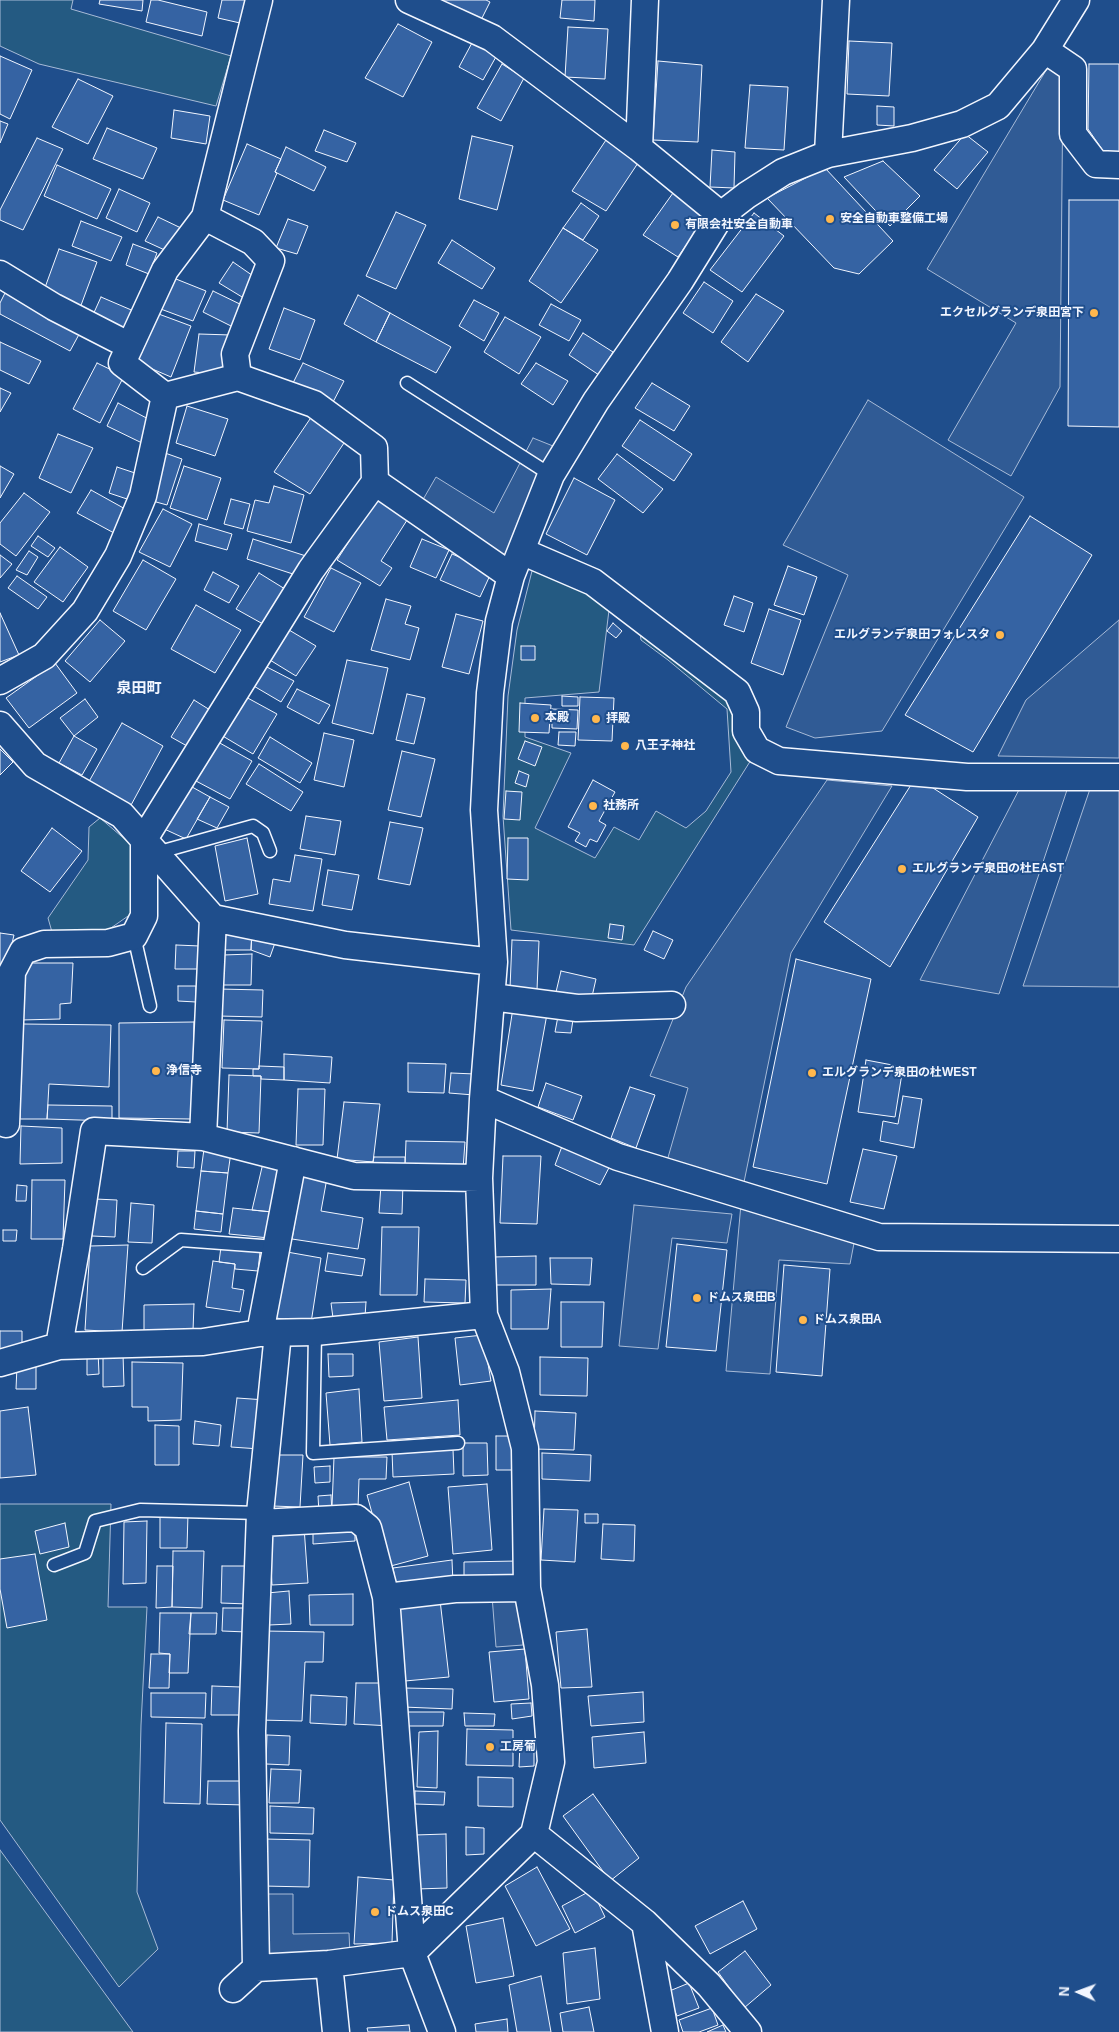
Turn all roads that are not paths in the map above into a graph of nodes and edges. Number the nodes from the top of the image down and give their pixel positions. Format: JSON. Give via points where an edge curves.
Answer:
{"nodes":[{"id":1,"x":259,"y":0,"type":"edge"},
{"id":2,"x":409,"y":0,"type":"edge"},
{"id":3,"x":645,"y":0,"type":"edge"},
{"id":4,"x":836,"y":0,"type":"edge"},
{"id":5,"x":1076,"y":0,"type":"edge"},
{"id":6,"x":1045,"y":50,"type":"junction"},
{"id":7,"x":639,"y":148,"type":"junction"},
{"id":8,"x":828,"y":154,"type":"junction"},
{"id":9,"x":1119,"y":165,"type":"edge"},
{"id":10,"x":722,"y":214,"type":"junction"},
{"id":11,"x":205,"y":217,"type":"junction"},
{"id":12,"x":0,"y":274,"type":"edge"},
{"id":13,"x":130,"y":346,"type":"junction"},
{"id":14,"x":238,"y":377,"type":"junction"},
{"id":15,"x":407,"y":383,"type":"dead end"},
{"id":16,"x":165,"y":396,"type":"junction"},
{"id":17,"x":551,"y":475,"type":"junction"},
{"id":18,"x":375,"y":482,"type":"junction"},
{"id":19,"x":522,"y":551,"type":"junction"},
{"id":20,"x":511,"y":576,"type":"junction"},
{"id":21,"x":0,"y":681,"type":"edge"},
{"id":22,"x":0,"y":725,"type":"edge"},
{"id":23,"x":1119,"y":777,"type":"edge"},
{"id":24,"x":150,"y":846,"type":"junction"},
{"id":25,"x":270,"y":851,"type":"dead end"},
{"id":26,"x":212,"y":918,"type":"junction"},
{"id":27,"x":134,"y":936,"type":"junction"},
{"id":28,"x":494,"y":962,"type":"junction"},
{"id":29,"x":492,"y":997,"type":"junction"},
{"id":30,"x":672,"y":1005,"type":"dead end"},
{"id":31,"x":150,"y":1006,"type":"dead end"},
{"id":32,"x":483,"y":1099,"type":"junction"},
{"id":33,"x":6,"y":1124,"type":"dead end"},
{"id":34,"x":203,"y":1137,"type":"junction"},
{"id":35,"x":293,"y":1160,"type":"junction"},
{"id":36,"x":479,"y":1178,"type":"junction"},
{"id":37,"x":1119,"y":1239,"type":"edge"},
{"id":38,"x":276,"y":1246,"type":"junction"},
{"id":39,"x":143,"y":1268,"type":"dead end"},
{"id":40,"x":484,"y":1315,"type":"junction"},
{"id":41,"x":314,"y":1332,"type":"junction"},
{"id":42,"x":269,"y":1333,"type":"junction"},
{"id":43,"x":59,"y":1346,"type":"junction"},
{"id":44,"x":0,"y":1363,"type":"edge"},
{"id":45,"x":458,"y":1443,"type":"dead end"},
{"id":46,"x":260,"y":1518,"type":"junction"},
{"id":47,"x":54,"y":1566,"type":"dead end"},
{"id":48,"x":527,"y":1588,"type":"junction"},
{"id":49,"x":386,"y":1597,"type":"junction"},
{"id":50,"x":534,"y":1834,"type":"junction"},
{"id":51,"x":645,"y":1924,"type":"junction"},
{"id":52,"x":412,"y":1953,"type":"junction"},
{"id":53,"x":329,"y":1964,"type":"junction"},
{"id":54,"x":256,"y":1968,"type":"junction"},
{"id":55,"x":233,"y":1990,"type":"dead end"},
{"id":56,"x":336,"y":2032,"type":"edge"},
{"id":57,"x":442,"y":2032,"type":"edge"},
{"id":58,"x":665,"y":2032,"type":"edge"},
{"id":59,"x":748,"y":2032,"type":"edge"}],
"edges":[{"from":1,"to":11,"type":"street"},
{"from":2,"to":7,"type":"street","via":[[492,38]]},
{"from":3,"to":7,"type":"street"},
{"from":4,"to":8,"type":"street"},
{"from":5,"to":6,"type":"street"},
{"from":6,"to":8,"type":"street","via":[[998,106],[962,124],[912,138]]},
{"from":6,"to":9,"type":"street","via":[[1073,69],[1073,134],[1096,164]]},
{"from":7,"to":10,"type":"street"},
{"from":8,"to":10,"type":"street","via":[[783,172]]},
{"from":10,"to":17,"type":"street","via":[[680,281],[596,401]]},
{"from":11,"to":13,"type":"street","via":[[165,270]]},
{"from":11,"to":14,"type":"street","via":[[253,242],[271,262],[235,354]]},
{"from":12,"to":13,"type":"street","via":[[54,308]]},
{"from":13,"to":16,"type":"street","via":[[122,363]]},
{"from":14,"to":16,"type":"street"},
{"from":14,"to":18,"type":"street","via":[[314,404],[374,448]]},
{"from":15,"to":17,"type":"lane"},
{"from":16,"to":21,"type":"street","via":[[144,496],[118,556],[85,611],[44,656]]},
{"from":17,"to":19,"type":"street"},
{"from":18,"to":20,"type":"street"},
{"from":18,"to":24,"type":"street","via":[[311,570]]},
{"from":19,"to":20,"type":"street"},
{"from":19,"to":23,"type":"street","via":[[593,582],[737,692],[746,712],[746,731],[757,750],[779,761],[967,777]]},
{"from":20,"to":28,"type":"street","via":[[499,621],[490,693],[484,810]]},
{"from":22,"to":24,"type":"street","via":[[35,765],[122,816]]},
{"from":24,"to":25,"type":"lane","via":[[253,826],[263,833]]},
{"from":24,"to":26,"type":"street"},
{"from":24,"to":27,"type":"street","via":[[144,916]]},
{"from":26,"to":28,"type":"street","via":[[345,946]]},
{"from":26,"to":34,"type":"street"},
{"from":27,"to":31,"type":"lane"},
{"from":27,"to":33,"type":"street","via":[[108,943],[44,944],[23,951],[12,972]]},
{"from":28,"to":29,"type":"street"},
{"from":29,"to":30,"type":"street","via":[[577,1008]]},
{"from":29,"to":32,"type":"street"},
{"from":32,"to":36,"type":"street"},
{"from":32,"to":37,"type":"street","via":[[618,1157],[879,1237]]},
{"from":34,"to":35,"type":"street"},
{"from":34,"to":43,"type":"street","via":[[94,1131]]},
{"from":35,"to":36,"type":"street","via":[[354,1176]]},
{"from":35,"to":38,"type":"street"},
{"from":36,"to":40,"type":"street"},
{"from":38,"to":39,"type":"lane","via":[[181,1240]]},
{"from":38,"to":42,"type":"street"},
{"from":40,"to":41,"type":"street"},
{"from":40,"to":48,"type":"street","via":[[506,1372],[525,1448]]},
{"from":41,"to":42,"type":"street"},
{"from":41,"to":45,"type":"lane","via":[[313,1453]]},
{"from":42,"to":43,"type":"street","via":[[203,1342]]},
{"from":42,"to":46,"type":"street"},
{"from":43,"to":44,"type":"street"},
{"from":46,"to":47,"type":"lane","via":[[140,1510],[95,1521],[85,1553]]},
{"from":46,"to":49,"type":"street","via":[[356,1518],[368,1528]]},
{"from":46,"to":54,"type":"street","via":[[252,1731]]},
{"from":48,"to":49,"type":"street","via":[[454,1589]]},
{"from":48,"to":50,"type":"street","via":[[545,1685],[550,1762]]},
{"from":49,"to":52,"type":"street"},
{"from":50,"to":51,"type":"street"},
{"from":50,"to":52,"type":"street"},
{"from":51,"to":58,"type":"street"},
{"from":51,"to":59,"type":"street","via":[[709,1985]]},
{"from":52,"to":53,"type":"street"},
{"from":52,"to":57,"type":"street"},
{"from":53,"to":54,"type":"street"},
{"from":53,"to":56,"type":"street"},
{"from":54,"to":55,"type":"street"}]}
